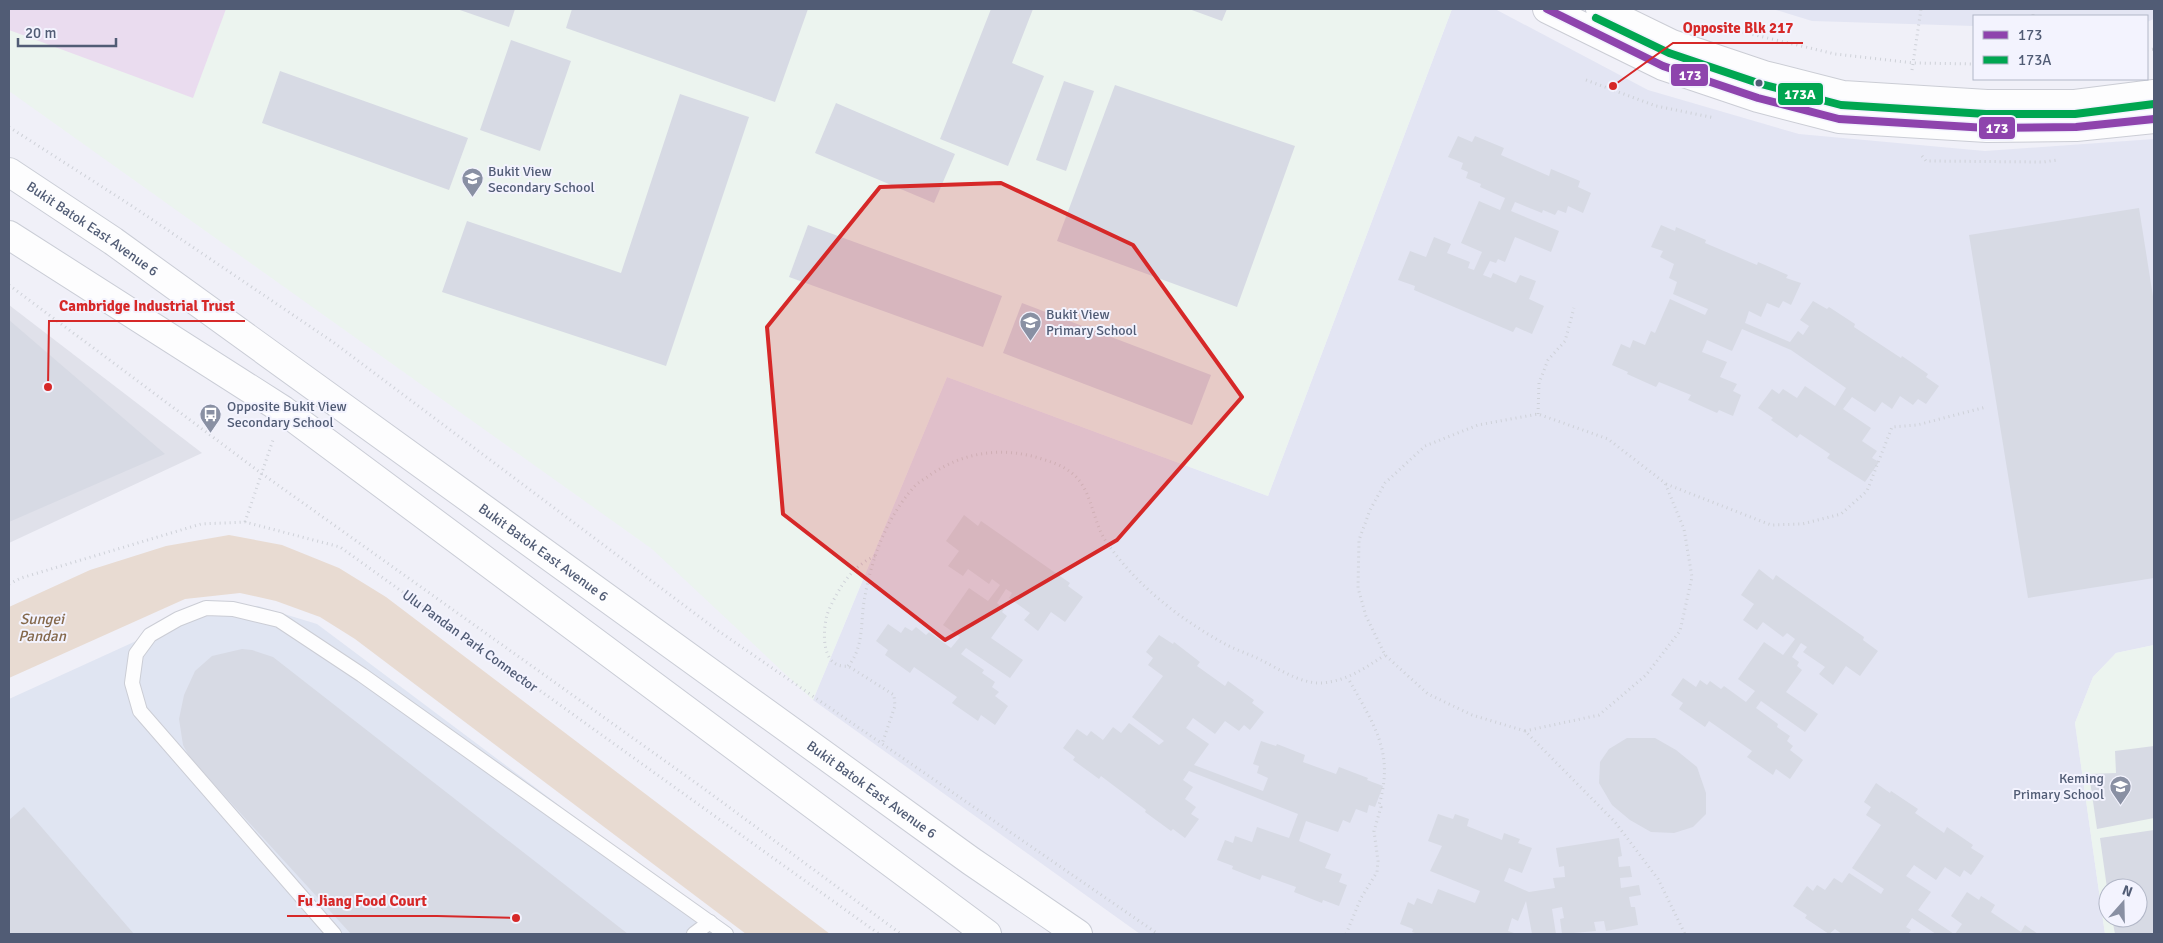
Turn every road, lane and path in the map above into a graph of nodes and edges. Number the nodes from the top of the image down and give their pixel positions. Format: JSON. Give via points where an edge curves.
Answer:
{"nodes":[{"id":1,"x":1547,"y":9,"type":"edge"},
{"id":2,"x":1600,"y":9,"type":"edge"},
{"id":3,"x":1921,"y":9,"type":"edge"},
{"id":4,"x":1737,"y":31,"type":"dead end"},
{"id":5,"x":1915,"y":53,"type":"dead end"},
{"id":6,"x":1973,"y":64,"type":"edge"},
{"id":7,"x":2154,"y":94,"type":"edge"},
{"id":8,"x":1987,"y":116,"type":"junction"},
{"id":9,"x":2154,"y":119,"type":"edge"},
{"id":10,"x":9,"y":126,"type":"edge"},
{"id":11,"x":9,"y":172,"type":"edge"},
{"id":12,"x":9,"y":235,"type":"edge"},
{"id":13,"x":9,"y":285,"type":"edge"},
{"id":14,"x":1574,"y":308,"type":"dead end"},
{"id":15,"x":1986,"y":408,"type":"dead end"},
{"id":16,"x":284,"y":410,"type":"junction"},
{"id":17,"x":1538,"y":414,"type":"junction"},
{"id":18,"x":261,"y":473,"type":"junction"},
{"id":19,"x":1665,"y":483,"type":"junction"},
{"id":20,"x":245,"y":522,"type":"junction"},
{"id":21,"x":875,"y":555,"type":"junction"},
{"id":22,"x":9,"y":584,"type":"edge"},
{"id":23,"x":1385,"y":654,"type":"junction"},
{"id":24,"x":848,"y":666,"type":"junction"},
{"id":25,"x":1348,"y":678,"type":"junction"},
{"id":26,"x":1525,"y":730,"type":"junction"},
{"id":27,"x":881,"y":744,"type":"junction"},
{"id":28,"x":710,"y":922,"type":"junction"},
{"id":29,"x":334,"y":934,"type":"edge"},
{"id":30,"x":694,"y":934,"type":"edge"},
{"id":31,"x":726,"y":934,"type":"edge"},
{"id":32,"x":880,"y":934,"type":"edge"},
{"id":33,"x":901,"y":934,"type":"edge"},
{"id":34,"x":987,"y":934,"type":"edge"},
{"id":35,"x":1078,"y":934,"type":"edge"},
{"id":36,"x":1158,"y":934,"type":"edge"},
{"id":37,"x":1346,"y":934,"type":"edge"},
{"id":38,"x":1685,"y":934,"type":"edge"}],
"edges":[{"from":1,"to":8,"type":"main road","via":[[1663,66],[1758,98],[1839,119]]},
{"from":2,"to":8,"type":"main road","via":[[1672,44],[1764,75],[1834,93],[1917,101]]},
{"from":3,"to":5,"type":"path"},
{"from":4,"to":6,"type":"path","via":[[1835,54],[1914,63]]},
{"from":7,"to":8,"type":"main road"},
{"from":8,"to":9,"type":"main road","via":[[2076,127]]},
{"from":10,"to":27,"type":"path","via":[[333,342],[709,624]]},
{"from":11,"to":35,"type":"main road","name":"Bukit Batok East Avenue 6","via":[[113,241],[971,861]]},
{"from":12,"to":16,"type":"main road"},
{"from":13,"to":18,"type":"path"},
{"from":14,"to":17,"type":"path","via":[[1565,341],[1548,360],[1539,383]]},
{"from":15,"to":19,"type":"path","via":[[1917,425],[1892,427],[1867,491],[1841,514],[1802,524],[1771,525]]},
{"from":16,"to":18,"type":"path"},
{"from":16,"to":34,"type":"main road"},
{"from":17,"to":19,"type":"path","via":[[1608,439]]},
{"from":17,"to":23,"type":"path","via":[[1478,425],[1425,446],[1385,483],[1359,540],[1358,588],[1366,616]]},
{"from":18,"to":20,"type":"path"},
{"from":18,"to":33,"type":"path","via":[[703,788]]},
{"from":19,"to":26,"type":"path","via":[[1684,529],[1692,577],[1680,631],[1646,675],[1599,715]]},
{"from":20,"to":22,"type":"path","name":"Ulu Pandan Park Connector","via":[[201,524]]},
{"from":20,"to":32,"type":"path","name":"Ulu Pandan Park Connector","via":[[340,548]]},
{"from":21,"to":24,"type":"path","via":[[865,595],[858,650]]},
{"from":21,"to":24,"type":"path","via":[[857,566],[840,588],[827,616],[824,643],[828,657],[834,665]]},
{"from":21,"to":25,"type":"path","via":[[888,526],[915,486],[947,464],[972,455],[1001,451],[1029,454],[1056,464],[1079,479],[1104,538],[1133,576],[1181,617],[1226,645],[1294,677],[1320,683]]},
{"from":23,"to":25,"type":"path"},
{"from":23,"to":26,"type":"path","via":[[1428,694],[1472,715]]},
{"from":24,"to":27,"type":"path","via":[[894,695],[895,706]]},
{"from":25,"to":37,"type":"path","via":[[1383,747],[1386,766],[1381,807],[1374,831],[1377,872],[1361,898]]},
{"from":26,"to":38,"type":"path","via":[[1615,822],[1658,878]]},
{"from":27,"to":36,"type":"path"},
{"from":28,"to":29,"type":"lane","via":[[362,675],[279,620],[233,609],[206,608],[178,619],[150,635],[136,654],[132,684],[140,711]]},
{"from":28,"to":30,"type":"lane"},
{"from":28,"to":31,"type":"lane"}]}
